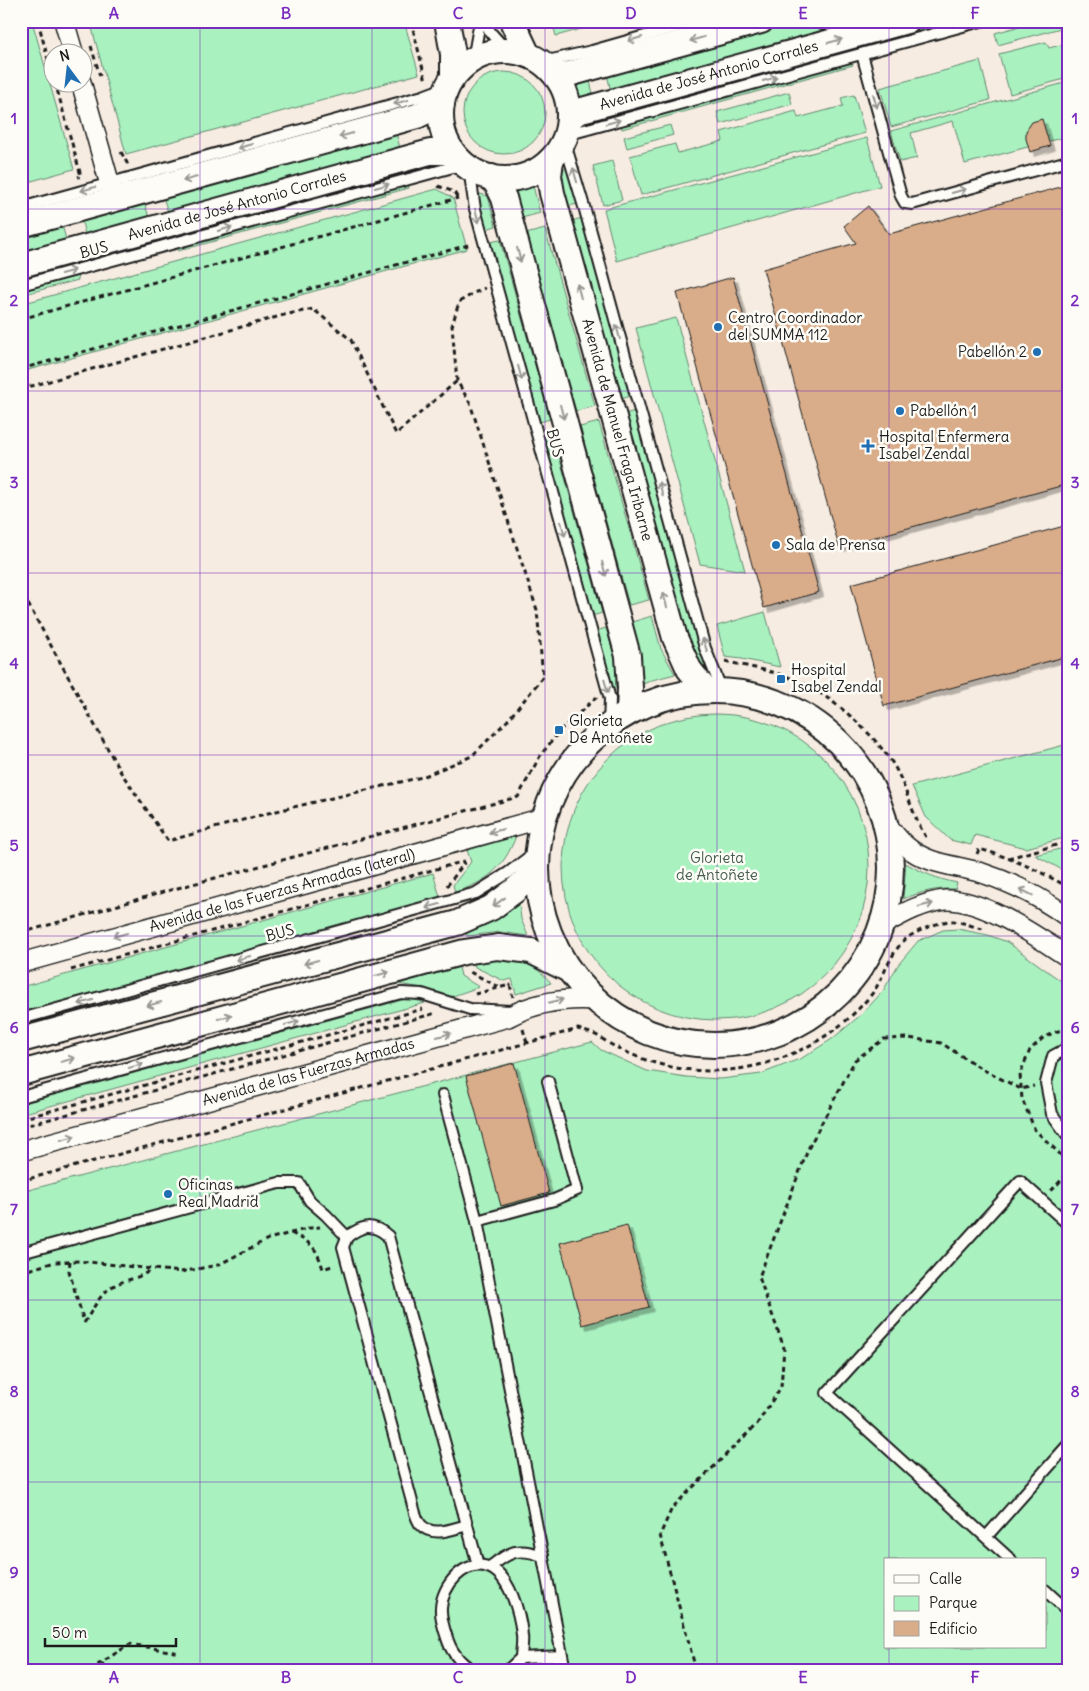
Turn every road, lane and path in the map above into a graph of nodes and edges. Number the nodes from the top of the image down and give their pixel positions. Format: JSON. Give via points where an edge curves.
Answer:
{"nodes":[{"id":1,"x":38,"y":21,"type":"edge"},
{"id":2,"x":64,"y":21,"type":"edge"},
{"id":3,"x":411,"y":21,"type":"edge"},
{"id":4,"x":446,"y":21,"type":"edge"},
{"id":5,"x":480,"y":21,"type":"edge"},
{"id":6,"x":484,"y":21,"type":"edge"},
{"id":7,"x":512,"y":21,"type":"edge"},
{"id":8,"x":698,"y":21,"type":"edge"},
{"id":9,"x":761,"y":21,"type":"edge"},
{"id":10,"x":907,"y":21,"type":"edge"},
{"id":11,"x":981,"y":21,"type":"edge"},
{"id":12,"x":90,"y":40,"type":"dead end"},
{"id":13,"x":43,"y":42,"type":"edge"},
{"id":14,"x":70,"y":42,"type":"edge"},
{"id":15,"x":862,"y":54,"type":"junction"},
{"id":16,"x":471,"y":60,"type":"junction"},
{"id":17,"x":533,"y":61,"type":"junction"},
{"id":18,"x":100,"y":78,"type":"dead end"},
{"id":19,"x":418,"y":84,"type":"dead end"},
{"id":20,"x":447,"y":89,"type":"junction"},
{"id":21,"x":58,"y":92,"type":"edge"},
{"id":22,"x":84,"y":92,"type":"edge"},
{"id":23,"x":567,"y":131,"type":"junction"},
{"id":24,"x":118,"y":143,"type":"dead end"},
{"id":25,"x":551,"y":160,"type":"junction"},
{"id":26,"x":136,"y":161,"type":"dead end"},
{"id":27,"x":1068,"y":161,"type":"edge"},
{"id":28,"x":469,"y":165,"type":"junction"},
{"id":29,"x":72,"y":178,"type":"dead end"},
{"id":30,"x":438,"y":186,"type":"dead end"},
{"id":31,"x":112,"y":191,"type":"junction"},
{"id":32,"x":458,"y":198,"type":"junction"},
{"id":33,"x":462,"y":205,"type":"dead end"},
{"id":34,"x":21,"y":208,"type":"edge"},
{"id":35,"x":21,"y":225,"type":"edge"},
{"id":36,"x":473,"y":244,"type":"dead end"},
{"id":37,"x":21,"y":264,"type":"edge"},
{"id":38,"x":21,"y":285,"type":"edge"},
{"id":39,"x":496,"y":285,"type":"junction"},
{"id":40,"x":21,"y":319,"type":"edge"},
{"id":41,"x":21,"y":369,"type":"edge"},
{"id":42,"x":457,"y":381,"type":"junction"},
{"id":43,"x":21,"y":389,"type":"edge"},
{"id":44,"x":21,"y":605,"type":"edge"},
{"id":45,"x":722,"y":661,"type":"dead end"},
{"id":46,"x":714,"y":691,"type":"junction"},
{"id":47,"x":597,"y":697,"type":"dead end"},
{"id":48,"x":629,"y":712,"type":"junction"},
{"id":49,"x":609,"y":725,"type":"junction"},
{"id":50,"x":543,"y":818,"type":"junction"},
{"id":51,"x":886,"y":823,"type":"junction"},
{"id":52,"x":929,"y":840,"type":"dead end"},
{"id":53,"x":1068,"y":842,"type":"edge"},
{"id":54,"x":979,"y":849,"type":"dead end"},
{"id":55,"x":976,"y":858,"type":"dead end"},
{"id":56,"x":1008,"y":858,"type":"junction"},
{"id":57,"x":981,"y":859,"type":"dead end"},
{"id":58,"x":1000,"y":860,"type":"dead end"},
{"id":59,"x":536,"y":861,"type":"junction"},
{"id":60,"x":447,"y":886,"type":"dead end"},
{"id":61,"x":1068,"y":887,"type":"edge"},
{"id":62,"x":1068,"y":918,"type":"edge"},
{"id":63,"x":882,"y":925,"type":"junction"},
{"id":64,"x":967,"y":926,"type":"dead end"},
{"id":65,"x":21,"y":933,"type":"edge"},
{"id":66,"x":1068,"y":957,"type":"edge"},
{"id":67,"x":21,"y":963,"type":"edge"},
{"id":68,"x":568,"y":969,"type":"junction"},
{"id":69,"x":68,"y":970,"type":"dead end"},
{"id":70,"x":470,"y":972,"type":"dead end"},
{"id":71,"x":500,"y":987,"type":"junction"},
{"id":72,"x":595,"y":1000,"type":"junction"},
{"id":73,"x":446,"y":1002,"type":"junction"},
{"id":74,"x":458,"y":1007,"type":"junction"},
{"id":75,"x":518,"y":1012,"type":"junction"},
{"id":76,"x":21,"y":1020,"type":"edge"},
{"id":77,"x":21,"y":1040,"type":"edge"},
{"id":78,"x":527,"y":1043,"type":"junction"},
{"id":79,"x":1068,"y":1048,"type":"edge"},
{"id":80,"x":21,"y":1073,"type":"edge"},
{"id":81,"x":548,"y":1081,"type":"dead end"},
{"id":82,"x":1046,"y":1083,"type":"junction"},
{"id":83,"x":443,"y":1096,"type":"dead end"},
{"id":84,"x":21,"y":1097,"type":"edge"},
{"id":85,"x":21,"y":1119,"type":"edge"},
{"id":86,"x":21,"y":1127,"type":"edge"},
{"id":87,"x":1068,"y":1136,"type":"edge"},
{"id":88,"x":21,"y":1151,"type":"edge"},
{"id":89,"x":1068,"y":1172,"type":"edge"},
{"id":90,"x":21,"y":1181,"type":"edge"},
{"id":91,"x":1043,"y":1201,"type":"junction"},
{"id":92,"x":477,"y":1221,"type":"junction"},
{"id":93,"x":1068,"y":1224,"type":"edge"},
{"id":94,"x":336,"y":1225,"type":"junction"},
{"id":95,"x":290,"y":1233,"type":"junction"},
{"id":96,"x":347,"y":1237,"type":"junction"},
{"id":97,"x":21,"y":1253,"type":"edge"},
{"id":98,"x":70,"y":1261,"type":"junction"},
{"id":99,"x":347,"y":1262,"type":"junction"},
{"id":100,"x":151,"y":1269,"type":"junction"},
{"id":101,"x":21,"y":1272,"type":"edge"},
{"id":102,"x":1068,"y":1446,"type":"edge"},
{"id":103,"x":467,"y":1525,"type":"junction"},
{"id":104,"x":986,"y":1537,"type":"junction"},
{"id":105,"x":543,"y":1556,"type":"junction"},
{"id":106,"x":1009,"y":1558,"type":"edge"},
{"id":107,"x":478,"y":1564,"type":"junction"},
{"id":108,"x":490,"y":1567,"type":"junction"},
{"id":109,"x":1046,"y":1591,"type":"edge"},
{"id":110,"x":1068,"y":1611,"type":"edge"},
{"id":111,"x":180,"y":1653,"type":"dead end"},
{"id":112,"x":562,"y":1656,"type":"junction"},
{"id":113,"x":521,"y":1658,"type":"junction"},
{"id":114,"x":102,"y":1663,"type":"junction"},
{"id":115,"x":90,"y":1670,"type":"edge"},
{"id":116,"x":106,"y":1670,"type":"edge"},
{"id":117,"x":476,"y":1670,"type":"edge"},
{"id":118,"x":509,"y":1670,"type":"edge"},
{"id":119,"x":565,"y":1670,"type":"edge"},
{"id":120,"x":696,"y":1670,"type":"edge"}],
"edges":[{"from":1,"to":13,"type":"path"},
{"from":2,"to":14,"type":"street"},
{"from":3,"to":19,"type":"path","via":[[426,81]]},
{"from":4,"to":20,"type":"street","via":[[453,54]]},
{"from":5,"to":16,"type":"lane"},
{"from":6,"to":17,"type":"lane","via":[[491,33]]},
{"from":7,"to":17,"type":"street"},
{"from":8,"to":17,"type":"lane","one_way":true,"via":[[592,51]]},
{"from":9,"to":17,"type":"street","one_way":true,"via":[[569,74]]},
{"from":23,"to":10,"type":"street","name":"Avenida de José Antonio Corrales","one_way":true,"via":[[582,110]]},
{"from":11,"to":15,"type":"lane"},
{"from":12,"to":18,"type":"path"},
{"from":23,"to":15,"type":"lane","one_way":true},
{"from":15,"to":27,"type":"lane","one_way":true,"via":[[905,203],[912,204]]},
{"from":16,"to":17,"type":"street","via":[[490,52]]},
{"from":16,"to":20,"type":"street"},
{"from":17,"to":23,"type":"street","via":[[566,94]]},
{"from":20,"to":28,"type":"street","via":[[441,122],[448,144]]},
{"from":20,"to":31,"type":"street","one_way":true,"via":[[429,112]]},
{"from":21,"to":29,"type":"path","via":[[80,176]]},
{"from":22,"to":31,"type":"street"},
{"from":23,"to":25,"type":"street"},
{"from":46,"to":23,"type":"lane","one_way":true,"via":[[585,210]]},
{"from":24,"to":26,"type":"path","via":[[127,163]]},
{"from":25,"to":28,"type":"street","via":[[537,170],[507,179]]},
{"from":46,"to":25,"type":"street","name":"Avenida de Manuel Fraga Iribarne","one_way":true,"via":[[688,669],[675,638],[552,193]]},
{"from":28,"to":37,"type":"street","name":"Avenida de José Antonio Corrales","via":[[430,152]]},
{"from":38,"to":28,"type":"lane","name":"BUS","one_way":true},
{"from":28,"to":39,"type":"lane","name":"BUS","one_way":true,"via":[[475,208]]},
{"from":28,"to":48,"type":"street","one_way":true,"via":[[498,186],[504,198],[628,656]]},
{"from":30,"to":32,"type":"path","via":[[454,192]]},
{"from":31,"to":34,"type":"lane","one_way":true},
{"from":31,"to":35,"type":"street"},
{"from":32,"to":33,"type":"path"},
{"from":32,"to":40,"type":"path"},
{"from":36,"to":41,"type":"path"},
{"from":39,"to":42,"type":"path","via":[[474,292],[458,302],[452,326]]},
{"from":39,"to":49,"type":"lane","name":"BUS","one_way":true,"via":[[610,699]]},
{"from":42,"to":43,"type":"path","via":[[396,434],[351,340],[313,309],[284,314]]},
{"from":42,"to":44,"type":"path","via":[[470,403],[537,610],[543,677],[507,721],[472,756],[422,777],[268,813],[168,841],[120,771],[27,602]]},
{"from":45,"to":52,"type":"path","via":[[803,683],[835,702],[866,730],[892,764],[915,818]]},
{"from":46,"to":48,"type":"street","via":[[666,697]]},
{"from":46,"to":51,"type":"street","via":[[748,694],[773,701],[819,725],[856,762],[870,784]]},
{"from":47,"to":65,"type":"path","via":[[561,729],[540,756],[518,797]]},
{"from":48,"to":49,"type":"street"},
{"from":49,"to":50,"type":"street","via":[[580,751],[558,782]]},
{"from":50,"to":59,"type":"street"},
{"from":50,"to":67,"type":"street","name":"Avenida de las Fuerzas Armadas (lateral)","one_way":true},
{"from":62,"to":51,"type":"street","one_way":true,"via":[[1025,891],[983,874],[922,856],[906,847]]},
{"from":51,"to":63,"type":"street","via":[[891,857],[890,891]]},
{"from":53,"to":56,"type":"path"},
{"from":54,"to":56,"type":"path"},
{"from":55,"to":57,"type":"path"},
{"from":56,"to":58,"type":"path"},
{"from":56,"to":61,"type":"path"},
{"from":59,"to":68,"type":"street","via":[[538,897],[544,922]]},
{"from":59,"to":76,"type":"lane","name":"BUS","one_way":true,"via":[[508,873],[476,893]]},
{"from":59,"to":77,"type":"street","one_way":true,"via":[[514,891],[491,908],[457,923]]},
{"from":60,"to":69,"type":"path","via":[[465,861]]},
{"from":63,"to":66,"type":"street","one_way":true,"via":[[912,908],[946,900],[974,904],[1028,930]]},
{"from":63,"to":72,"type":"street","via":[[859,970],[825,1006],[782,1031],[758,1039],[709,1045],[659,1037],[636,1028]]},
{"from":64,"to":78,"type":"path","via":[[953,921],[930,926],[907,938],[872,994],[838,1028],[810,1045],[759,1065],[725,1071],[664,1066],[578,1029]]},
{"from":68,"to":72,"type":"street"},
{"from":80,"to":68,"type":"street","one_way":true,"via":[[464,952],[498,947],[531,951]]},
{"from":70,"to":71,"type":"path"},
{"from":71,"to":73,"type":"path"},
{"from":71,"to":75,"type":"path","via":[[510,985]]},
{"from":75,"to":72,"type":"street","name":"Avenida de las Fuerzas Armadas","one_way":true,"via":[[562,999]]},
{"from":73,"to":74,"type":"lane"},
{"from":84,"to":73,"type":"lane","one_way":true,"via":[[402,992]]},
{"from":73,"to":85,"type":"path"},
{"from":74,"to":75,"type":"lane"},
{"from":74,"to":86,"type":"path"},
{"from":75,"to":78,"type":"path"},
{"from":88,"to":75,"type":"street","name":"Avenida de las Fuerzas Armadas","one_way":true},
{"from":78,"to":90,"type":"path"},
{"from":79,"to":82,"type":"lane","via":[[1053,1056]]},
{"from":81,"to":92,"type":"lane","via":[[577,1190],[554,1200]]},
{"from":82,"to":87,"type":"lane","via":[[1052,1114]]},
{"from":82,"to":120,"type":"path","via":[[1021,1089],[941,1043],[909,1038],[884,1039],[856,1060],[809,1147],[759,1277],[784,1348],[782,1387],[756,1424],[672,1508],[660,1535]]},
{"from":83,"to":92,"type":"lane"},
{"from":89,"to":91,"type":"path"},
{"from":91,"to":93,"type":"lane"},
{"from":91,"to":104,"type":"lane","via":[[1020,1181],[827,1393]]},
{"from":92,"to":105,"type":"lane"},
{"from":94,"to":95,"type":"path"},
{"from":94,"to":96,"type":"lane"},
{"from":94,"to":97,"type":"lane","via":[[310,1201],[299,1183],[278,1183]]},
{"from":95,"to":99,"type":"path","via":[[310,1243],[318,1253],[323,1269]]},
{"from":95,"to":100,"type":"path","via":[[268,1239],[218,1265],[182,1272]]},
{"from":96,"to":99,"type":"lane","via":[[343,1247]]},
{"from":96,"to":103,"type":"lane","via":[[366,1227],[378,1228],[388,1236]]},
{"from":98,"to":100,"type":"path"},
{"from":98,"to":100,"type":"path","via":[[69,1270],[84,1323],[106,1291]]},
{"from":98,"to":101,"type":"path"},
{"from":99,"to":103,"type":"lane","via":[[420,1524],[443,1532]]},
{"from":102,"to":104,"type":"lane"},
{"from":103,"to":107,"type":"lane"},
{"from":104,"to":106,"type":"lane"},
{"from":105,"to":108,"type":"lane","via":[[530,1552],[508,1553]]},
{"from":105,"to":112,"type":"lane"},
{"from":107,"to":108,"type":"lane"},
{"from":107,"to":117,"type":"lane","via":[[463,1569],[448,1585],[441,1608],[452,1652]]},
{"from":108,"to":113,"type":"lane","via":[[506,1582],[516,1605],[522,1636]]},
{"from":109,"to":110,"type":"lane"},
{"from":111,"to":114,"type":"path","via":[[130,1644]]},
{"from":112,"to":113,"type":"lane"},
{"from":112,"to":119,"type":"lane"},
{"from":113,"to":118,"type":"lane"},
{"from":114,"to":115,"type":"path"},
{"from":114,"to":116,"type":"path"}]}
